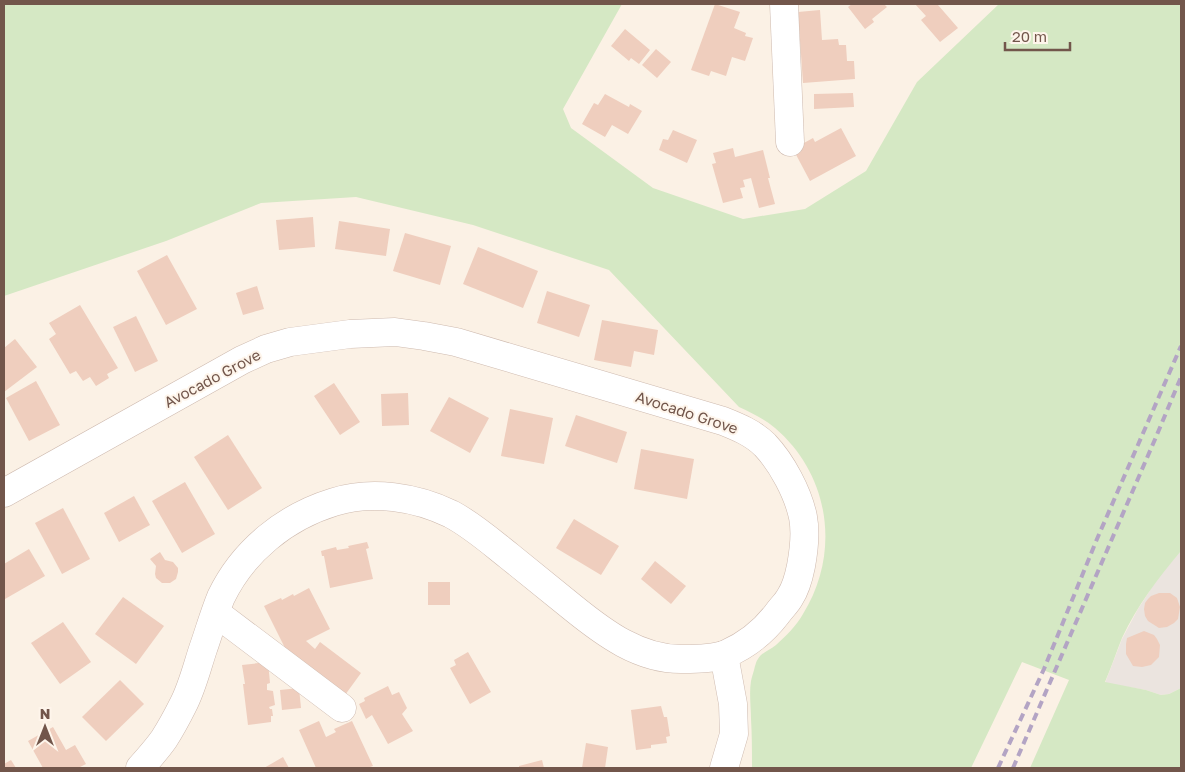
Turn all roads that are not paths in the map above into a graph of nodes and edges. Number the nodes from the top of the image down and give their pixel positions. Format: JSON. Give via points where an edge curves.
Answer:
{"nodes":[{"id":1,"x":784,"y":4,"type":"edge"},
{"id":2,"x":790,"y":142,"type":"dead end"},
{"id":3,"x":4,"y":493,"type":"edge"},
{"id":4,"x":216,"y":612,"type":"junction"},
{"id":5,"x":724,"y":655,"type":"junction"},
{"id":6,"x":342,"y":708,"type":"dead end"},
{"id":7,"x":140,"y":768,"type":"edge"},
{"id":8,"x":724,"y":768,"type":"edge"}],
"edges":[{"from":1,"to":2,"type":"street"},
{"from":3,"to":5,"type":"street","name":"Avocado Grove","via":[[266,349],[290,342],[350,334],[395,332],[440,339],[723,421],[747,431],[764,444],[776,458],[797,498],[805,536],[803,557],[791,596],[768,626]]},
{"from":4,"to":5,"type":"street","name":"Avocado Grove","via":[[232,577],[247,557],[270,536],[300,515],[336,501],[380,496],[417,501],[450,514],[480,533],[596,627],[628,646],[666,659]]},
{"from":4,"to":6,"type":"street"},
{"from":4,"to":7,"type":"street","name":"Avocado Grove","via":[[184,703],[163,740]]},
{"from":5,"to":8,"type":"street","via":[[733,704],[734,734]]}]}
